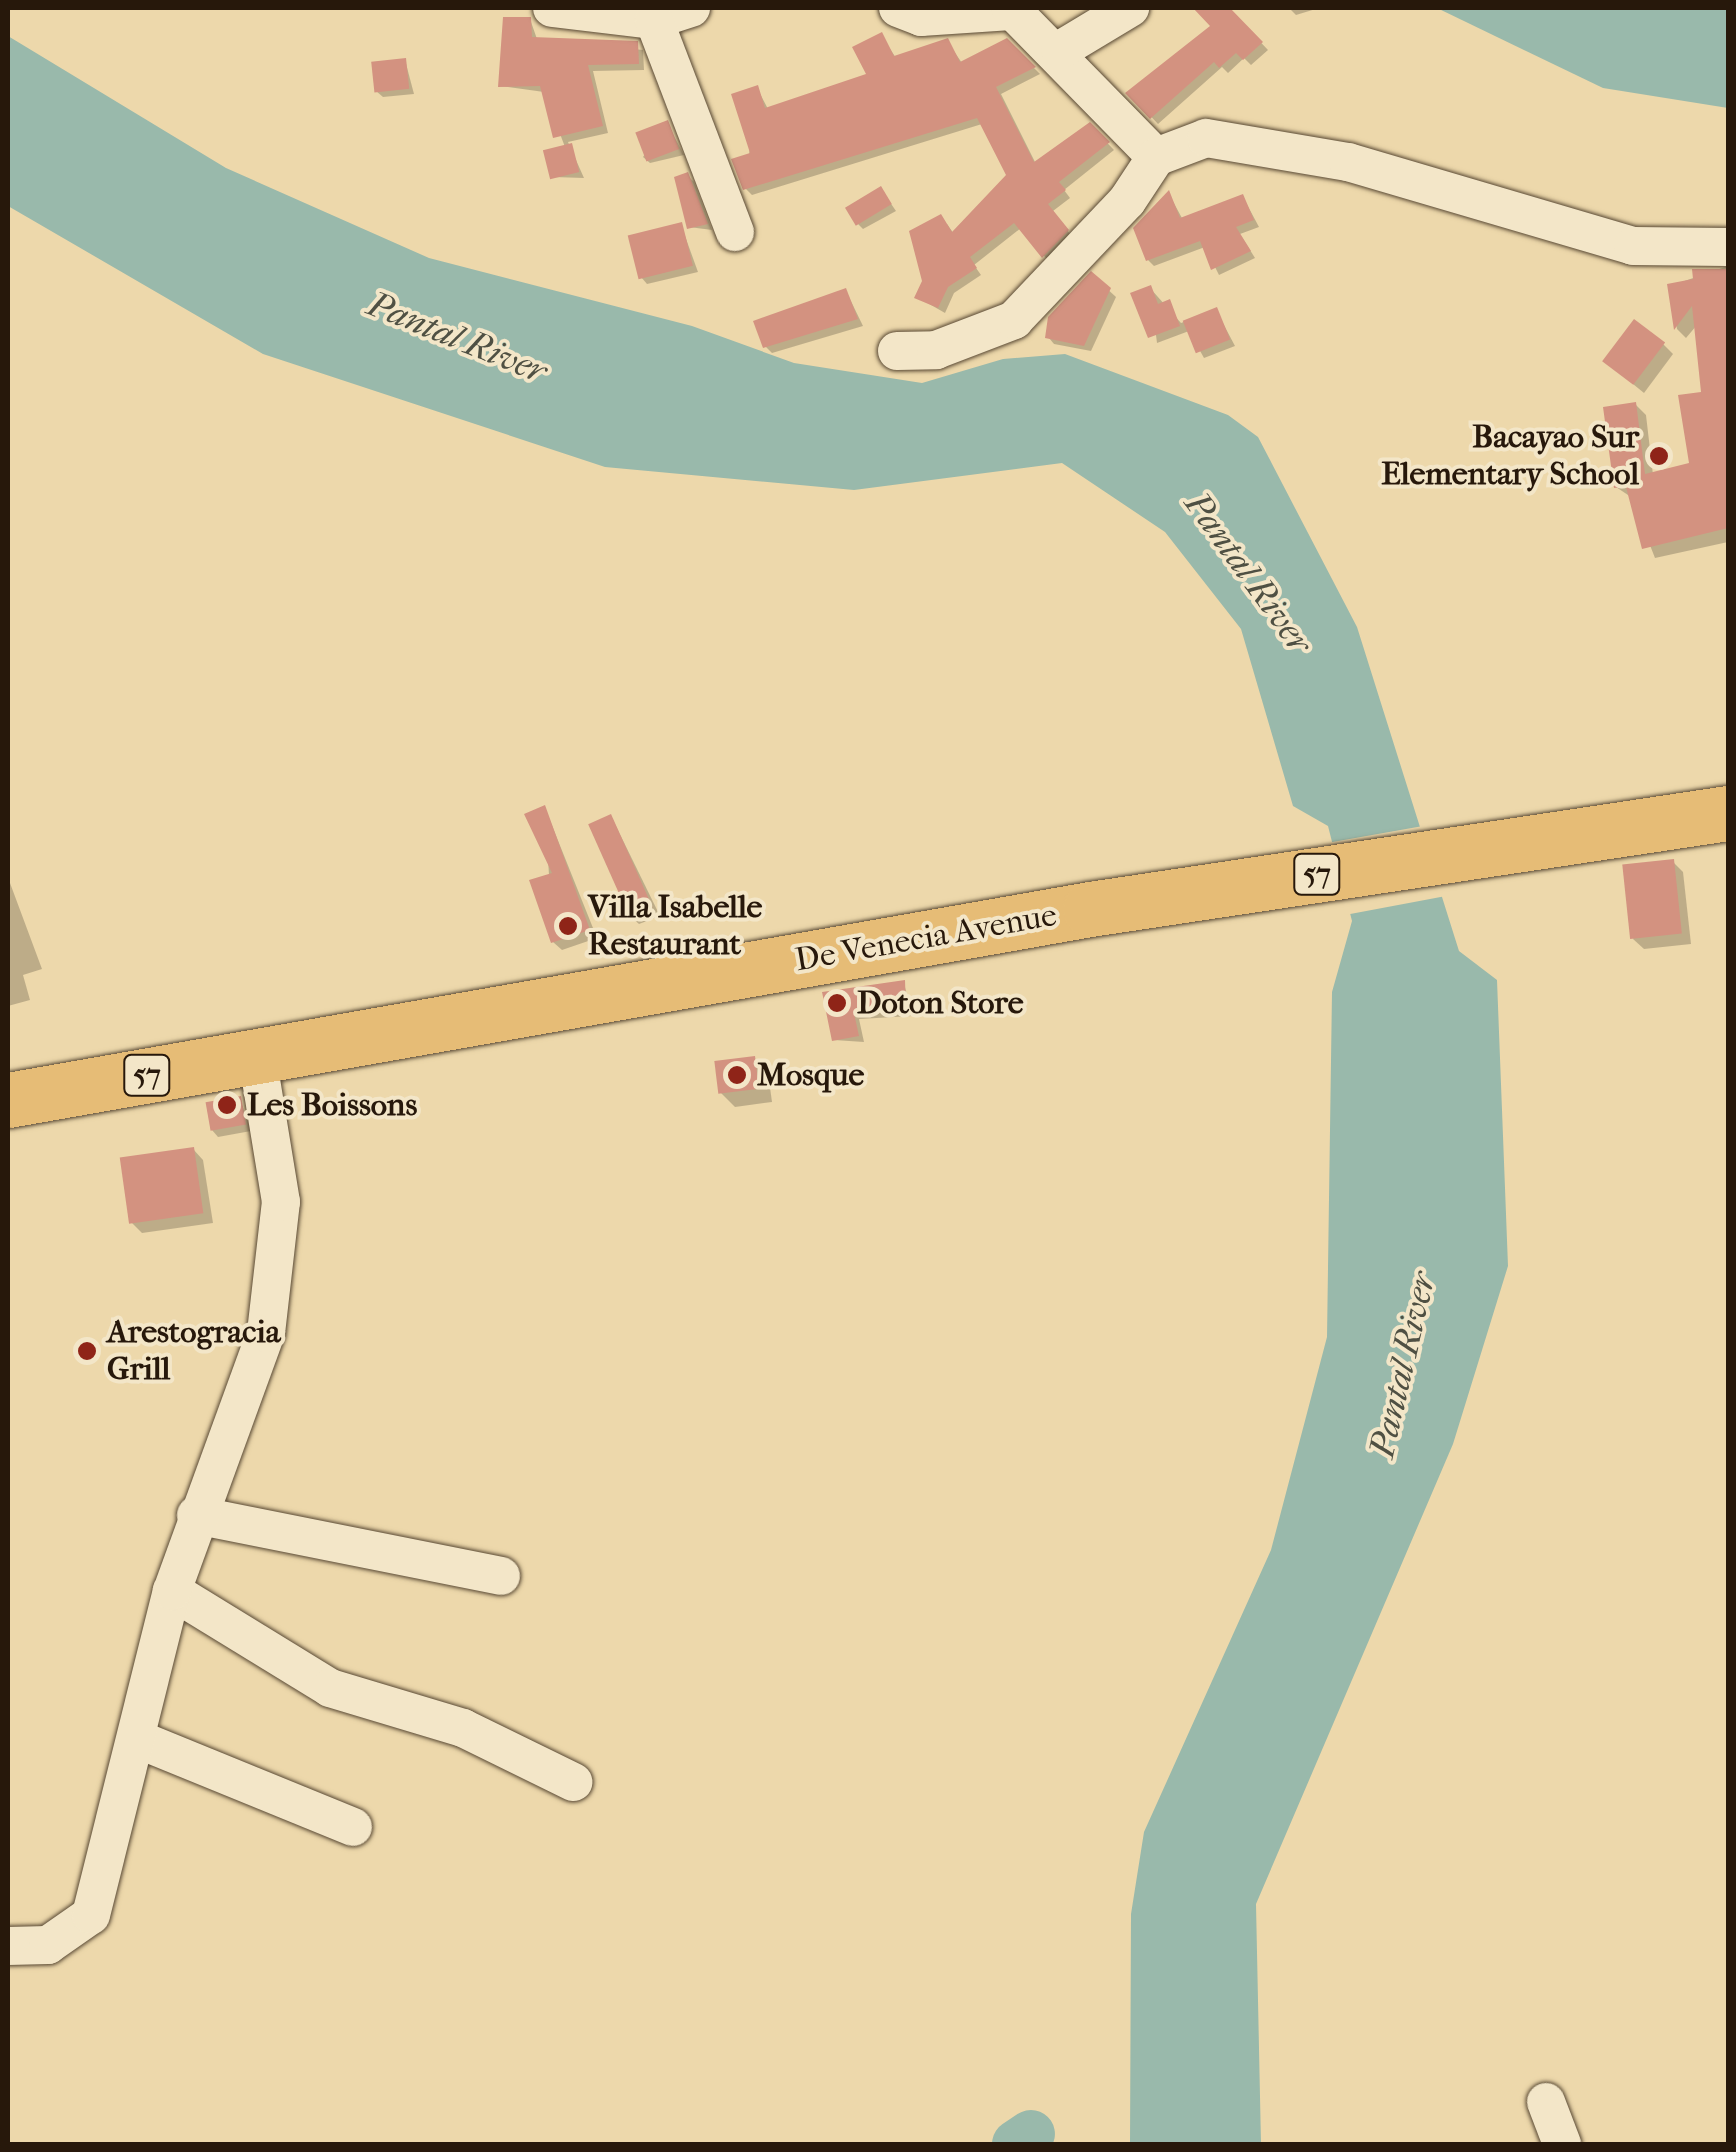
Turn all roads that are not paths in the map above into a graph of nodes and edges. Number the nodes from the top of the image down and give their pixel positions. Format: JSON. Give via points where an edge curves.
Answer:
{"nodes":[{"id":1,"x":552,"y":8,"type":"edge"},
{"id":2,"x":691,"y":8,"type":"edge"},
{"id":3,"x":898,"y":8,"type":"edge"},
{"id":4,"x":1130,"y":8,"type":"edge"},
{"id":5,"x":1011,"y":9,"type":"edge"},
{"id":6,"x":654,"y":20,"type":"junction"},
{"id":7,"x":1060,"y":50,"type":"junction"},
{"id":8,"x":1156,"y":157,"type":"junction"},
{"id":9,"x":736,"y":232,"type":"dead end"},
{"id":10,"x":1728,"y":246,"type":"edge"},
{"id":11,"x":897,"y":351,"type":"dead end"},
{"id":12,"x":1728,"y":813,"type":"edge"},
{"id":13,"x":257,"y":1054,"type":"junction"},
{"id":14,"x":8,"y":1100,"type":"edge"},
{"id":15,"x":196,"y":1515,"type":"junction"},
{"id":16,"x":501,"y":1576,"type":"dead end"},
{"id":17,"x":172,"y":1591,"type":"junction"},
{"id":18,"x":140,"y":1740,"type":"junction"},
{"id":19,"x":573,"y":1782,"type":"dead end"},
{"id":20,"x":354,"y":1827,"type":"dead end"},
{"id":21,"x":8,"y":1946,"type":"edge"},
{"id":22,"x":1546,"y":2102,"type":"dead end"},
{"id":23,"x":1562,"y":2144,"type":"edge"}],
"edges":[{"from":1,"to":6,"type":"street"},
{"from":2,"to":6,"type":"street"},
{"from":3,"to":5,"type":"street","via":[[921,17]]},
{"from":4,"to":7,"type":"street"},
{"from":5,"to":7,"type":"street"},
{"from":6,"to":9,"type":"street"},
{"from":7,"to":8,"type":"street"},
{"from":8,"to":10,"type":"street","via":[[1206,138],[1270,143],[1634,246]]},
{"from":8,"to":11,"type":"street","via":[[1127,201],[1014,320],[936,350]]},
{"from":12,"to":13,"type":"highway","name":"De Venecia Avenue","number":"57","via":[[1090,909]]},
{"from":13,"to":14,"type":"highway","name":"De Venecia Avenue","number":"57"},
{"from":13,"to":15,"type":"street","via":[[276,1144],[280,1252],[252,1376]]},
{"from":15,"to":16,"type":"street"},
{"from":15,"to":17,"type":"street"},
{"from":17,"to":18,"type":"street"},
{"from":17,"to":19,"type":"street","via":[[330,1688],[462,1728]]},
{"from":18,"to":20,"type":"street"},
{"from":18,"to":21,"type":"street","via":[[91,1915],[48,1945]]},
{"from":22,"to":23,"type":"street"}]}
